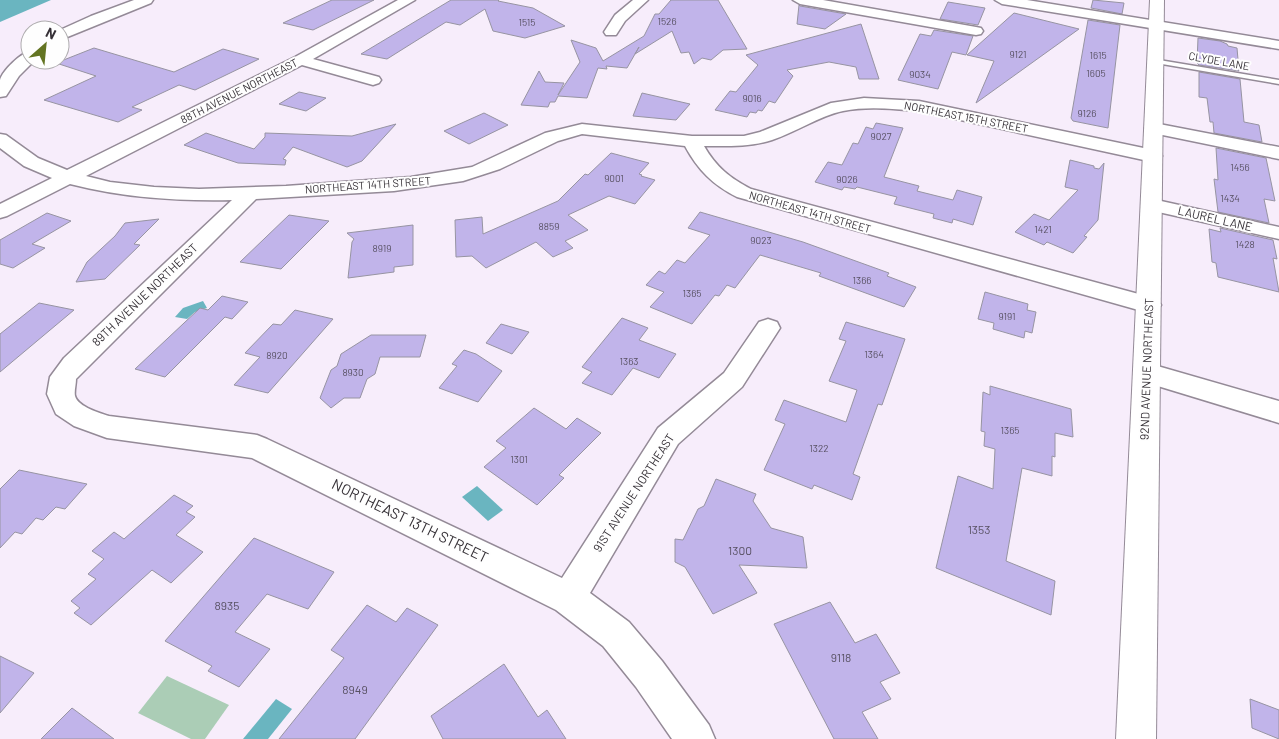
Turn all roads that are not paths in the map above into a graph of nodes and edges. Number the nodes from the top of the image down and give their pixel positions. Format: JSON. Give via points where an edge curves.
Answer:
{"nodes":[{"id":1,"x":146,"y":0,"type":"edge"},
{"id":2,"x":408,"y":0,"type":"edge"},
{"id":3,"x":641,"y":0,"type":"edge"},
{"id":4,"x":800,"y":0,"type":"edge"},
{"id":5,"x":1004,"y":0,"type":"edge"},
{"id":6,"x":914,"y":6,"type":"dead end"},
{"id":7,"x":1157,"y":17,"type":"edge"},
{"id":8,"x":907,"y":19,"type":"junction"},
{"id":9,"x":70,"y":31,"type":"edge"},
{"id":10,"x":976,"y":31,"type":"dead end"},
{"id":11,"x":611,"y":32,"type":"dead end"},
{"id":12,"x":1279,"y":45,"type":"edge"},
{"id":13,"x":300,"y":60,"type":"junction"},
{"id":14,"x":1156,"y":61,"type":"junction"},
{"id":15,"x":20,"y":66,"type":"edge"},
{"id":16,"x":373,"y":80,"type":"dead end"},
{"id":17,"x":1279,"y":82,"type":"edge"},
{"id":18,"x":0,"y":92,"type":"edge"},
{"id":19,"x":1154,"y":128,"type":"junction"},
{"id":20,"x":0,"y":139,"type":"edge"},
{"id":21,"x":692,"y":141,"type":"junction"},
{"id":22,"x":1279,"y":153,"type":"edge"},
{"id":23,"x":1153,"y":156,"type":"junction"},
{"id":24,"x":67,"y":178,"type":"junction"},
{"id":25,"x":251,"y":193,"type":"junction"},
{"id":26,"x":1152,"y":205,"type":"junction"},
{"id":27,"x":0,"y":212,"type":"edge"},
{"id":28,"x":1279,"y":233,"type":"edge"},
{"id":29,"x":1149,"y":305,"type":"junction"},
{"id":30,"x":768,"y":328,"type":"dead end"},
{"id":31,"x":1147,"y":373,"type":"junction"},
{"id":32,"x":66,"y":407,"type":"joint"},
{"id":33,"x":1279,"y":412,"type":"edge"},
{"id":34,"x":568,"y":598,"type":"junction"},
{"id":35,"x":695,"y":739,"type":"edge"},
{"id":36,"x":1136,"y":739,"type":"edge"}],
"edges":[{"from":1,"to":9,"type":"street"},
{"from":2,"to":13,"type":"street","name":"88TH AVENUE NORTHEAST"},
{"from":3,"to":11,"type":"street","via":[[620,18]]},
{"from":4,"to":8,"type":"street"},
{"from":5,"to":7,"type":"street"},
{"from":6,"to":8,"type":"street"},
{"from":7,"to":12,"type":"street"},
{"from":7,"to":14,"type":"main road","name":"92ND AVENUE NORTHEAST"},
{"from":8,"to":10,"type":"street"},
{"from":13,"to":16,"type":"street"},
{"from":13,"to":24,"type":"street","name":"88TH AVENUE NORTHEAST"},
{"from":14,"to":17,"type":"lane","name":"CLYDE LANE"},
{"from":14,"to":19,"type":"main road","name":"92ND AVENUE NORTHEAST"},
{"from":15,"to":18,"type":"street"},
{"from":19,"to":22,"type":"street"},
{"from":19,"to":23,"type":"main road","name":"92ND AVENUE NORTHEAST"},
{"from":20,"to":24,"type":"street","name":"NORTHEAST 14TH STREET","via":[[37,166]]},
{"from":21,"to":23,"type":"street","name":"NORTHEAST 15TH STREET","via":[[744,141],[766,136],[836,107],[888,103],[947,112]]},
{"from":21,"to":25,"type":"street","name":"NORTHEAST 14TH STREET","via":[[582,129],[550,136],[465,174],[422,182]]},
{"from":21,"to":29,"type":"street","name":"NORTHEAST 14TH STREET","via":[[707,168],[722,183],[744,194]]},
{"from":23,"to":26,"type":"main road","name":"92ND AVENUE NORTHEAST"},
{"from":24,"to":25,"type":"street","name":"NORTHEAST 14TH STREET","via":[[112,188],[167,194]]},
{"from":24,"to":27,"type":"street","name":"88TH AVENUE NORTHEAST"},
{"from":25,"to":32,"type":"street","name":"89TH AVENUE NORTHEAST","via":[[72,365],[63,377],[61,394]]},
{"from":26,"to":28,"type":"street","name":"LAUREL LANE"},
{"from":26,"to":29,"type":"main road","name":"92ND AVENUE NORTHEAST"},
{"from":29,"to":31,"type":"main road","name":"92ND AVENUE NORTHEAST"},
{"from":30,"to":34,"type":"street","name":"91ST AVENUE NORTHEAST","via":[[733,380],[668,436]]},
{"from":31,"to":33,"type":"street"},
{"from":31,"to":36,"type":"main road","name":"92ND AVENUE NORTHEAST"},
{"from":32,"to":34,"type":"street","name":"NORTHEAST 13TH STREET","via":[[107,427],[257,447]]},
{"from":34,"to":35,"type":"street","name":"NORTHEAST 13TH STREET","via":[[616,634]]}]}
